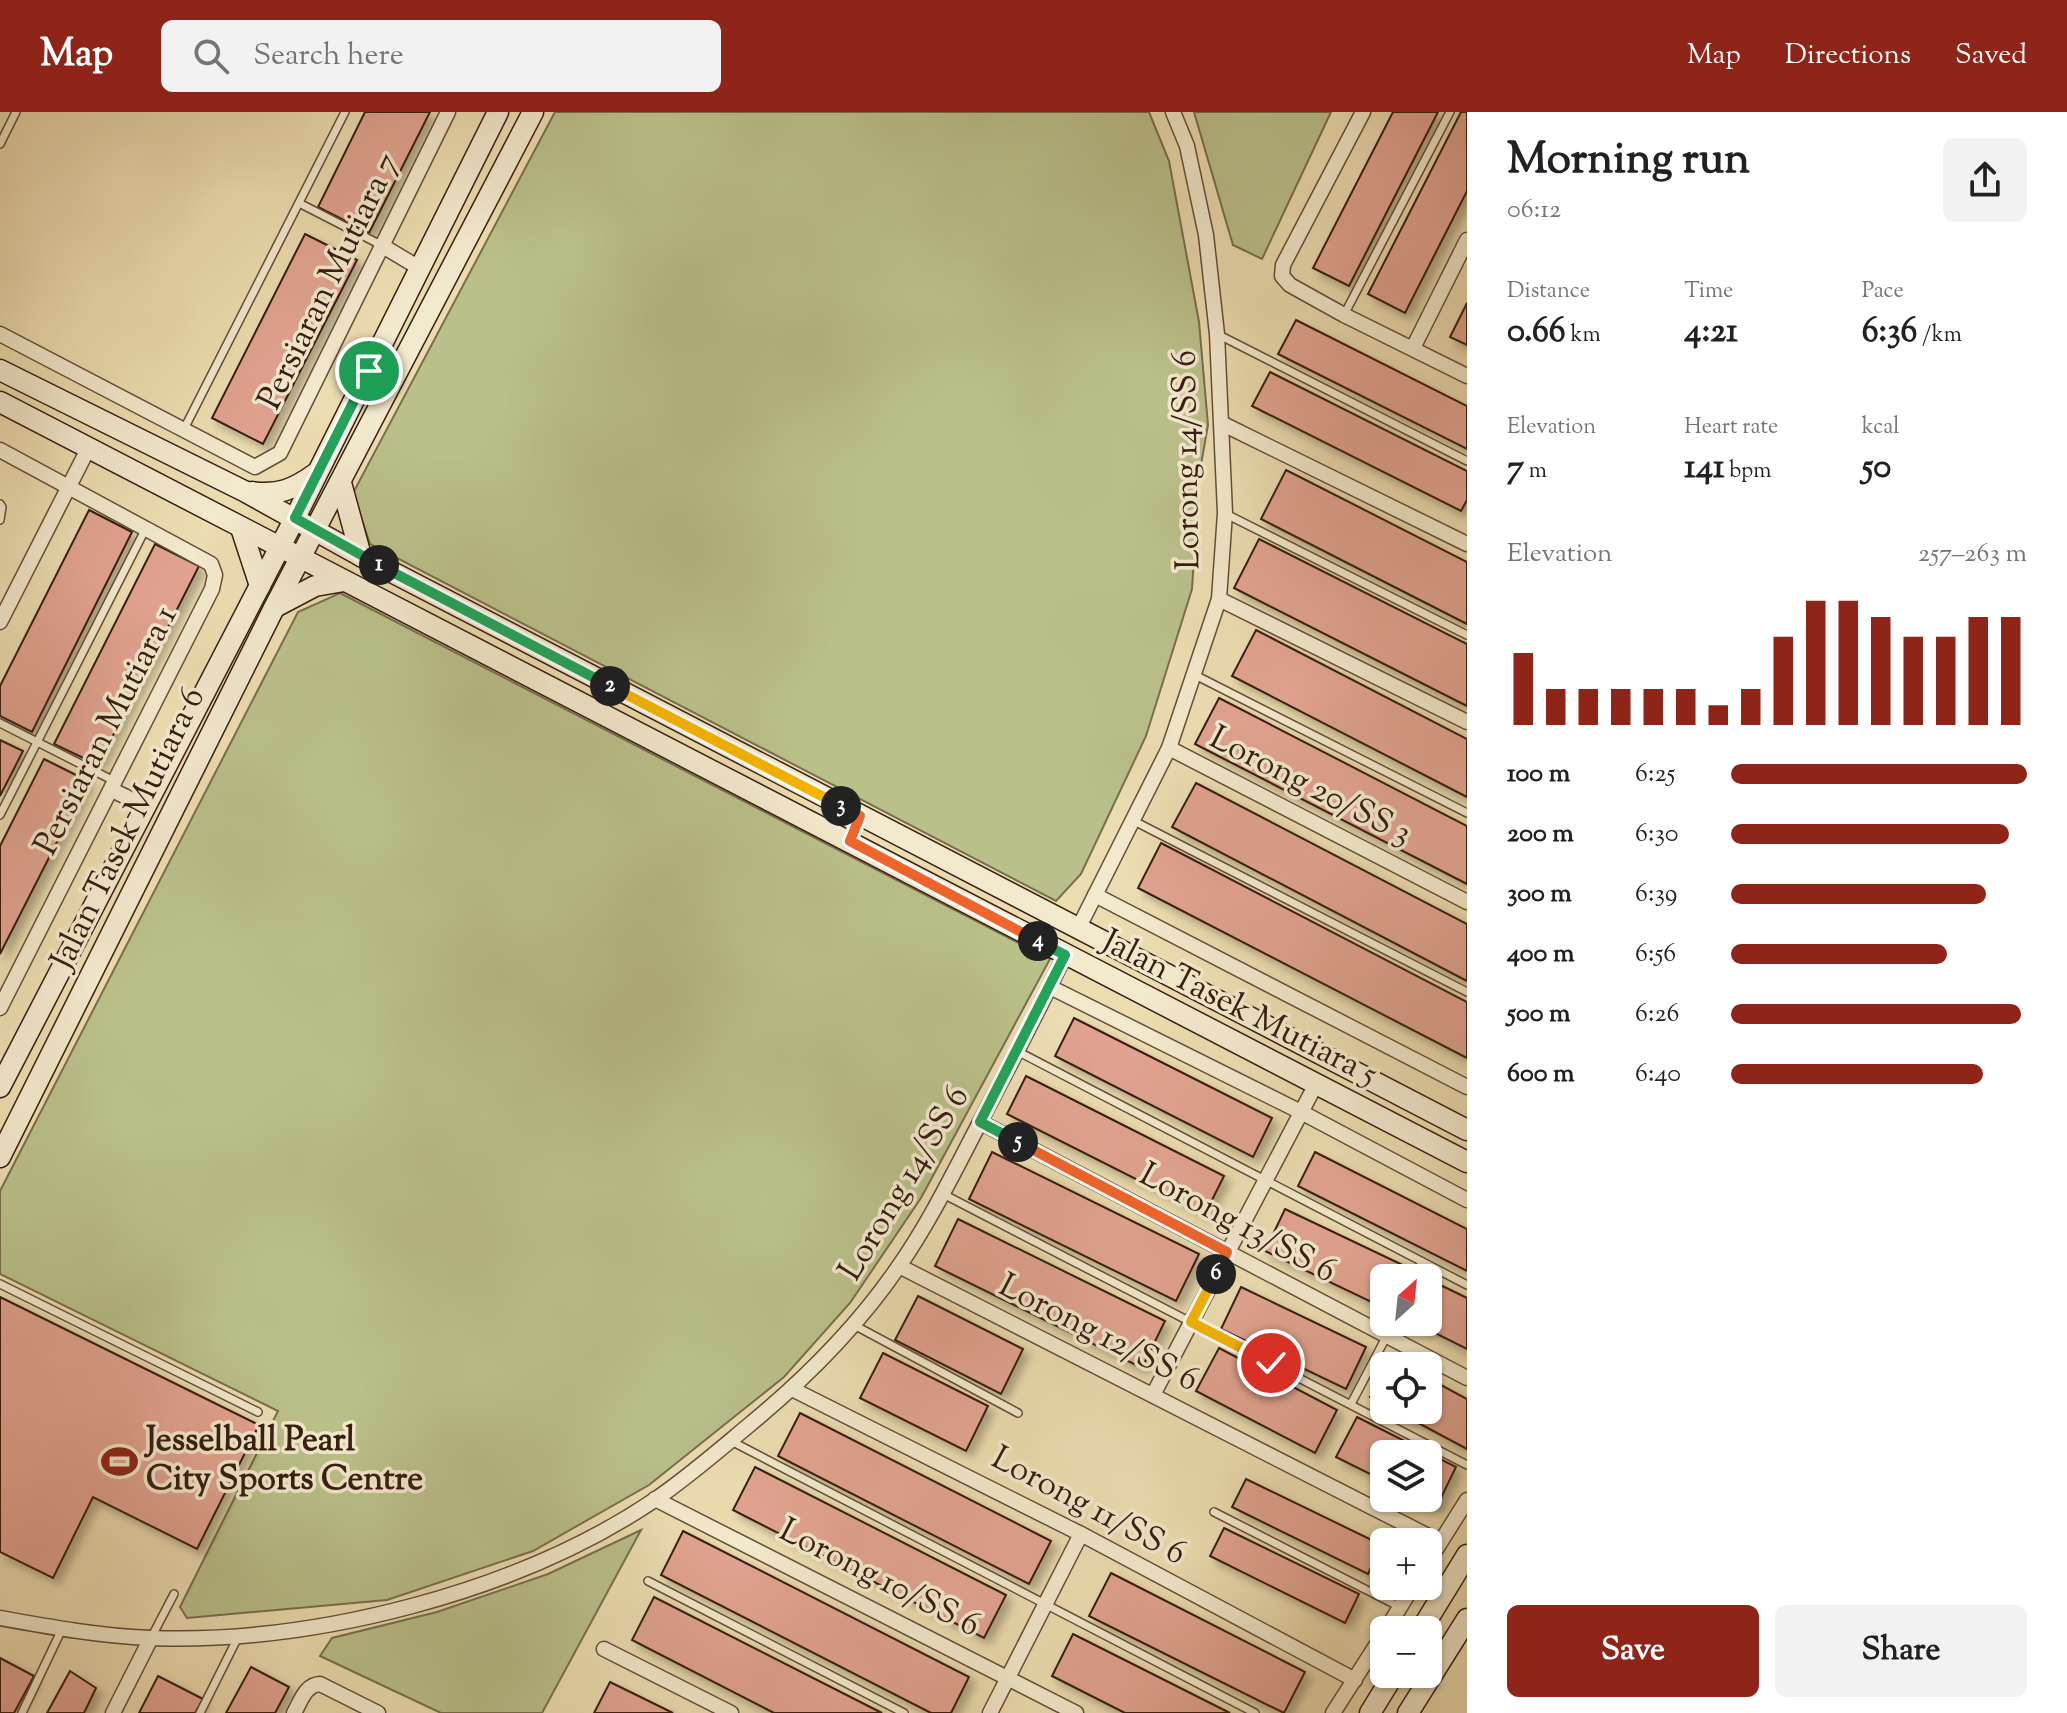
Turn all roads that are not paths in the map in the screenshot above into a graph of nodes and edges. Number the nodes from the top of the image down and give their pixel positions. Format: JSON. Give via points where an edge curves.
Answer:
{"nodes":[{"id":1,"x":16,"y":112,"type":"edge"},
{"id":2,"x":345,"y":112,"type":"edge"},
{"id":3,"x":448,"y":112,"type":"edge"},
{"id":4,"x":498,"y":112,"type":"edge"},
{"id":5,"x":533,"y":112,"type":"edge"},
{"id":6,"x":1173,"y":112,"type":"edge"},
{"id":7,"x":1363,"y":112,"type":"edge"},
{"id":8,"x":1450,"y":112,"type":"edge"},
{"id":9,"x":0,"y":144,"type":"edge"},
{"id":10,"x":299,"y":203,"type":"junction"},
{"id":11,"x":1467,"y":240,"type":"edge"},
{"id":12,"x":381,"y":245,"type":"junction"},
{"id":13,"x":421,"y":269,"type":"junction"},
{"id":14,"x":1344,"y":315,"type":"junction"},
{"id":15,"x":0,"y":334,"type":"edge"},
{"id":16,"x":1217,"y":334,"type":"junction"},
{"id":17,"x":1413,"y":348,"type":"junction"},
{"id":18,"x":0,"y":370,"type":"edge"},
{"id":19,"x":1467,"y":376,"type":"edge"},
{"id":20,"x":0,"y":402,"type":"edge"},
{"id":21,"x":1223,"y":424,"type":"junction"},
{"id":22,"x":183,"y":431,"type":"junction"},
{"id":23,"x":89,"y":447,"type":"junction"},
{"id":24,"x":0,"y":450,"type":"edge"},
{"id":25,"x":1467,"y":461,"type":"edge"},
{"id":26,"x":316,"y":473,"type":"junction"},
{"id":27,"x":341,"y":483,"type":"junction"},
{"id":28,"x":69,"y":486,"type":"junction"},
{"id":29,"x":244,"y":491,"type":"junction"},
{"id":30,"x":0,"y":504,"type":"edge"},
{"id":31,"x":1225,"y":513,"type":"junction"},
{"id":32,"x":295,"y":518,"type":"junction"},
{"id":33,"x":0,"y":520,"type":"edge"},
{"id":34,"x":146,"y":528,"type":"junction"},
{"id":35,"x":241,"y":528,"type":"junction"},
{"id":36,"x":315,"y":530,"type":"junction"},
{"id":37,"x":1467,"y":544,"type":"edge"},
{"id":38,"x":279,"y":547,"type":"junction"},
{"id":39,"x":361,"y":556,"type":"junction"},
{"id":40,"x":301,"y":558,"type":"junction"},
{"id":41,"x":344,"y":581,"type":"junction"},
{"id":42,"x":260,"y":586,"type":"junction"},
{"id":43,"x":1219,"y":599,"type":"junction"},
{"id":44,"x":274,"y":608,"type":"junction"},
{"id":45,"x":0,"y":622,"type":"edge"},
{"id":46,"x":1467,"y":635,"type":"edge"},
{"id":47,"x":1195,"y":675,"type":"junction"},
{"id":48,"x":1467,"y":722,"type":"edge"},
{"id":49,"x":0,"y":723,"type":"edge"},
{"id":50,"x":37,"y":742,"type":"junction"},
{"id":51,"x":1169,"y":748,"type":"junction"},
{"id":52,"x":114,"y":786,"type":"junction"},
{"id":53,"x":147,"y":807,"type":"junction"},
{"id":54,"x":1467,"y":813,"type":"edge"},
{"id":55,"x":0,"y":815,"type":"edge"},
{"id":56,"x":860,"y":816,"type":"junction"},
{"id":57,"x":1134,"y":821,"type":"junction"},
{"id":58,"x":850,"y":841,"type":"junction"},
{"id":59,"x":1095,"y":895,"type":"junction"},
{"id":60,"x":1467,"y":902,"type":"edge"},
{"id":61,"x":1079,"y":927,"type":"junction"},
{"id":62,"x":1065,"y":955,"type":"junction"},
{"id":63,"x":1050,"y":987,"type":"junction"},
{"id":64,"x":1467,"y":992,"type":"edge"},
{"id":65,"x":0,"y":1008,"type":"edge"},
{"id":66,"x":30,"y":1031,"type":"junction"},
{"id":67,"x":57,"y":1046,"type":"junction"},
{"id":68,"x":1017,"y":1051,"type":"junction"},
{"id":69,"x":1315,"y":1086,"type":"junction"},
{"id":70,"x":0,"y":1087,"type":"edge"},
{"id":71,"x":1467,"y":1087,"type":"edge"},
{"id":72,"x":1303,"y":1109,"type":"junction"},
{"id":73,"x":980,"y":1122,"type":"junction"},
{"id":74,"x":1467,"y":1130,"type":"edge"},
{"id":75,"x":0,"y":1157,"type":"edge"},
{"id":76,"x":1467,"y":1162,"type":"edge"},
{"id":77,"x":1265,"y":1180,"type":"junction"},
{"id":78,"x":942,"y":1194,"type":"junction"},
{"id":79,"x":1467,"y":1200,"type":"edge"},
{"id":80,"x":1227,"y":1252,"type":"junction"},
{"id":81,"x":1422,"y":1262,"type":"joint"},
{"id":82,"x":899,"y":1266,"type":"junction"},
{"id":83,"x":0,"y":1284,"type":"edge"},
{"id":84,"x":1467,"y":1285,"type":"edge"},
{"id":85,"x":1370,"y":1319,"type":"edge"},
{"id":86,"x":1191,"y":1322,"type":"junction"},
{"id":87,"x":853,"y":1324,"type":"junction"},
{"id":88,"x":1387,"y":1336,"type":"edge"},
{"id":89,"x":1402,"y":1336,"type":"edge"},
{"id":90,"x":1467,"y":1378,"type":"edge"},
{"id":91,"x":792,"y":1389,"type":"junction"},
{"id":92,"x":1153,"y":1395,"type":"junction"},
{"id":93,"x":1351,"y":1404,"type":"junction"},
{"id":94,"x":258,"y":1412,"type":"dead end"},
{"id":95,"x":1018,"y":1413,"type":"dead end"},
{"id":96,"x":731,"y":1441,"type":"junction"},
{"id":97,"x":1467,"y":1465,"type":"edge"},
{"id":98,"x":655,"y":1499,"type":"junction"},
{"id":99,"x":1467,"y":1500,"type":"edge"},
{"id":100,"x":1214,"y":1512,"type":"dead end"},
{"id":101,"x":1413,"y":1528,"type":"edge"},
{"id":102,"x":1081,"y":1534,"type":"junction"},
{"id":103,"x":1442,"y":1539,"type":"edge"},
{"id":104,"x":1467,"y":1555,"type":"edge"},
{"id":105,"x":648,"y":1581,"type":"dead end"},
{"id":106,"x":174,"y":1594,"type":"dead end"},
{"id":107,"x":1404,"y":1600,"type":"edge"},
{"id":108,"x":1045,"y":1605,"type":"junction"},
{"id":109,"x":1400,"y":1607,"type":"junction"},
{"id":110,"x":1395,"y":1616,"type":"edge"},
{"id":111,"x":1430,"y":1616,"type":"edge"},
{"id":112,"x":0,"y":1618,"type":"edge"},
{"id":113,"x":1467,"y":1619,"type":"edge"},
{"id":114,"x":62,"y":1629,"type":"junction"},
{"id":115,"x":239,"y":1635,"type":"junction"},
{"id":116,"x":151,"y":1638,"type":"junction"},
{"id":117,"x":604,"y":1649,"type":"dead end"},
{"id":118,"x":1370,"y":1656,"type":"edge"},
{"id":119,"x":1008,"y":1678,"type":"junction"},
{"id":120,"x":1355,"y":1680,"type":"junction"},
{"id":121,"x":1385,"y":1688,"type":"edge"},
{"id":122,"x":22,"y":1713,"type":"edge"},
{"id":123,"x":113,"y":1713,"type":"edge"},
{"id":124,"x":200,"y":1713,"type":"edge"},
{"id":125,"x":294,"y":1713,"type":"edge"},
{"id":126,"x":378,"y":1713,"type":"edge"},
{"id":127,"x":731,"y":1713,"type":"edge"},
{"id":128,"x":904,"y":1713,"type":"edge"},
{"id":129,"x":990,"y":1713,"type":"edge"},
{"id":130,"x":1076,"y":1713,"type":"edge"},
{"id":131,"x":1255,"y":1713,"type":"edge"},
{"id":132,"x":1333,"y":1713,"type":"edge"},
{"id":133,"x":1370,"y":1713,"type":"edge"},
{"id":134,"x":1408,"y":1713,"type":"edge"}],
"edges":[{"from":1,"to":9,"type":"lane"},
{"from":2,"to":10,"type":"lane"},
{"from":3,"to":12,"type":"street","name":"Persiaran Mutiara 7"},
{"from":4,"to":13,"type":"street","name":"Jalan Tasek Mutiara 6"},
{"from":5,"to":27,"type":"street","name":"Jalan Tasek Mutiara 6"},
{"from":6,"to":16,"type":"street","name":"Lorong 14/SS 6","via":[[1187,146],[1206,235]]},
{"from":7,"to":14,"type":"street","via":[[1283,265],[1282,276],[1290,285]]},
{"from":8,"to":14,"type":"lane"},
{"from":10,"to":12,"type":"lane"},
{"from":10,"to":22,"type":"lane"},
{"from":11,"to":17,"type":"street"},
{"from":12,"to":13,"type":"street"},
{"from":12,"to":22,"type":"street","name":"Persiaran Mutiara 7","via":[[280,453],[255,467]]},
{"from":13,"to":26,"type":"street","name":"Jalan Tasek Mutiara 6"},
{"from":14,"to":17,"type":"street"},
{"from":15,"to":22,"type":"street"},
{"from":16,"to":21,"type":"street","name":"Lorong 14/SS 6"},
{"from":16,"to":25,"type":"lane"},
{"from":17,"to":19,"type":"street"},
{"from":18,"to":29,"type":"street","name":"Jalan Tasek Mutiara 5"},
{"from":20,"to":23,"type":"street","name":"Jalan Tasek Mutiara 5"},
{"from":21,"to":31,"type":"street","name":"Lorong 14/SS 6"},
{"from":21,"to":37,"type":"street"},
{"from":23,"to":28,"type":"street"},
{"from":23,"to":35,"type":"street","name":"Jalan Tasek Mutiara 5"},
{"from":24,"to":28,"type":"street"},
{"from":26,"to":29,"type":"street","via":[[285,491]]},
{"from":26,"to":32,"type":"street","name":"Jalan Tasek Mutiara 6"},
{"from":27,"to":36,"type":"street","name":"Jalan Tasek Mutiara 6"},
{"from":27,"to":39,"type":"street"},
{"from":28,"to":34,"type":"street"},
{"from":28,"to":45,"type":"street"},
{"from":29,"to":32,"type":"street","name":"Jalan Tasek Mutiara 5"},
{"from":30,"to":33,"type":"lane"},
{"from":31,"to":43,"type":"street","name":"Lorong 14/SS 6"},
{"from":31,"to":46,"type":"lane"},
{"from":32,"to":36,"type":"street","name":"Jalan Tasek Mutiara 5"},
{"from":32,"to":38,"type":"street","name":"Jalan Tasek Mutiara 6"},
{"from":34,"to":50,"type":"lane"},
{"from":34,"to":52,"type":"street","name":"Persiaran Mutiara 1","via":[[211,564],[215,575]]},
{"from":35,"to":38,"type":"street","name":"Jalan Tasek Mutiara 5"},
{"from":35,"to":42,"type":"street"},
{"from":36,"to":39,"type":"street","name":"Jalan Tasek Mutiara 5"},
{"from":36,"to":40,"type":"street","name":"Jalan Tasek Mutiara 6"},
{"from":38,"to":40,"type":"street","name":"Jalan Tasek Mutiara 5"},
{"from":38,"to":42,"type":"street","name":"Jalan Tasek Mutiara 6"},
{"from":39,"to":56,"type":"street","name":"Jalan Tasek Mutiara 5"},
{"from":40,"to":41,"type":"street","name":"Jalan Tasek Mutiara 5"},
{"from":40,"to":44,"type":"street","name":"Jalan Tasek Mutiara 6"},
{"from":41,"to":44,"type":"street","via":[[315,586]]},
{"from":41,"to":58,"type":"street","name":"Jalan Tasek Mutiara 5"},
{"from":42,"to":53,"type":"street","name":"Jalan Tasek Mutiara 6"},
{"from":43,"to":47,"type":"street","name":"Lorong 14/SS 6"},
{"from":43,"to":48,"type":"street"},
{"from":44,"to":67,"type":"street","name":"Jalan Tasek Mutiara 6"},
{"from":47,"to":51,"type":"street","name":"Lorong 14/SS 6"},
{"from":47,"to":54,"type":"lane"},
{"from":49,"to":50,"type":"lane"},
{"from":50,"to":52,"type":"lane"},
{"from":50,"to":55,"type":"lane"},
{"from":51,"to":57,"type":"street","name":"Lorong 14/SS 6"},
{"from":51,"to":60,"type":"street","name":"Lorong 20/SS 3"},
{"from":52,"to":53,"type":"street"},
{"from":52,"to":65,"type":"street","name":"Persiaran Mutiara 1"},
{"from":53,"to":66,"type":"street","name":"Jalan Tasek Mutiara 6"},
{"from":56,"to":58,"type":"street"},
{"from":56,"to":61,"type":"street","name":"Jalan Tasek Mutiara 5"},
{"from":57,"to":59,"type":"street","name":"Lorong 14/SS 6"},
{"from":57,"to":64,"type":"lane"},
{"from":58,"to":62,"type":"street","name":"Jalan Tasek Mutiara 5"},
{"from":59,"to":61,"type":"street","name":"Lorong 14/SS 6"},
{"from":59,"to":71,"type":"street","name":"Jalan Tasek Mutiara 5"},
{"from":61,"to":74,"type":"street","name":"Jalan Tasek Mutiara 5"},
{"from":62,"to":63,"type":"street","name":"Lorong 14/SS 6"},
{"from":62,"to":69,"type":"street","name":"Jalan Tasek Mutiara 5"},
{"from":63,"to":68,"type":"street","name":"Lorong 14/SS 6"},
{"from":63,"to":72,"type":"street","name":"Jalan Tasek Mutiara 5"},
{"from":66,"to":67,"type":"street"},
{"from":66,"to":70,"type":"street","name":"Jalan Tasek Mutiara 6"},
{"from":67,"to":75,"type":"street","name":"Jalan Tasek Mutiara 6"},
{"from":68,"to":73,"type":"street","name":"Lorong 14/SS 6"},
{"from":68,"to":77,"type":"lane"},
{"from":69,"to":72,"type":"street"},
{"from":69,"to":76,"type":"street","name":"Jalan Tasek Mutiara 5"},
{"from":72,"to":77,"type":"street"},
{"from":72,"to":79,"type":"street","name":"Jalan Tasek Mutiara 5"},
{"from":73,"to":78,"type":"street","name":"Lorong 14/SS 6"},
{"from":73,"to":80,"type":"street","name":"Lorong 13/SS 6"},
{"from":77,"to":80,"type":"street"},
{"from":77,"to":81,"type":"lane"},
{"from":78,"to":82,"type":"street","name":"Lorong 14/SS 6"},
{"from":78,"to":86,"type":"lane"},
{"from":80,"to":85,"type":"street","name":"Lorong 13/SS 6"},
{"from":80,"to":86,"type":"street"},
{"from":81,"to":84,"type":"lane"},
{"from":82,"to":87,"type":"street","name":"Lorong 14/SS 6"},
{"from":82,"to":92,"type":"street","name":"Lorong 12/SS 6"},
{"from":83,"to":94,"type":"lane"},
{"from":86,"to":92,"type":"street"},
{"from":86,"to":93,"type":"lane"},
{"from":87,"to":91,"type":"street","name":"Lorong 14/SS 6"},
{"from":87,"to":95,"type":"lane"},
{"from":88,"to":93,"type":"lane"},
{"from":89,"to":90,"type":"street","name":"Lorong 13/SS 6"},
{"from":91,"to":96,"type":"street","name":"Lorong 14/SS 6"},
{"from":91,"to":102,"type":"street","name":"Lorong 11/SS 6"},
{"from":92,"to":101,"type":"street","name":"Lorong 12/SS 6"},
{"from":93,"to":97,"type":"lane"},
{"from":96,"to":98,"type":"street","name":"Lorong 14/SS 6"},
{"from":96,"to":108,"type":"lane"},
{"from":98,"to":115,"type":"street","name":"Lorong 14/SS 6","via":[[546,1559],[491,1581],[350,1622]]},
{"from":98,"to":119,"type":"street","name":"Lorong 10/SS 6"},
{"from":99,"to":103,"type":"street"},
{"from":100,"to":109,"type":"lane"},
{"from":102,"to":108,"type":"street"},
{"from":102,"to":120,"type":"street","name":"Lorong 11/SS 6"},
{"from":104,"to":111,"type":"street"},
{"from":105,"to":128,"type":"lane"},
{"from":106,"to":116,"type":"lane"},
{"from":107,"to":109,"type":"street"},
{"from":108,"to":119,"type":"street"},
{"from":108,"to":131,"type":"lane"},
{"from":109,"to":110,"type":"street"},
{"from":112,"to":114,"type":"street","name":"Lorong 14/SS 6"},
{"from":113,"to":134,"type":"street"},
{"from":114,"to":116,"type":"street","name":"Lorong 14/SS 6"},
{"from":114,"to":122,"type":"lane"},
{"from":115,"to":116,"type":"street","name":"Lorong 14/SS 6"},
{"from":115,"to":124,"type":"lane"},
{"from":116,"to":123,"type":"street"},
{"from":117,"to":127,"type":"street"},
{"from":118,"to":120,"type":"street"},
{"from":119,"to":129,"type":"street"},
{"from":119,"to":130,"type":"street","name":"Lorong 10/SS 6"},
{"from":120,"to":132,"type":"street"},
{"from":121,"to":133,"type":"street"},
{"from":125,"to":126,"type":"street","via":[[306,1691],[320,1684]]}]}
